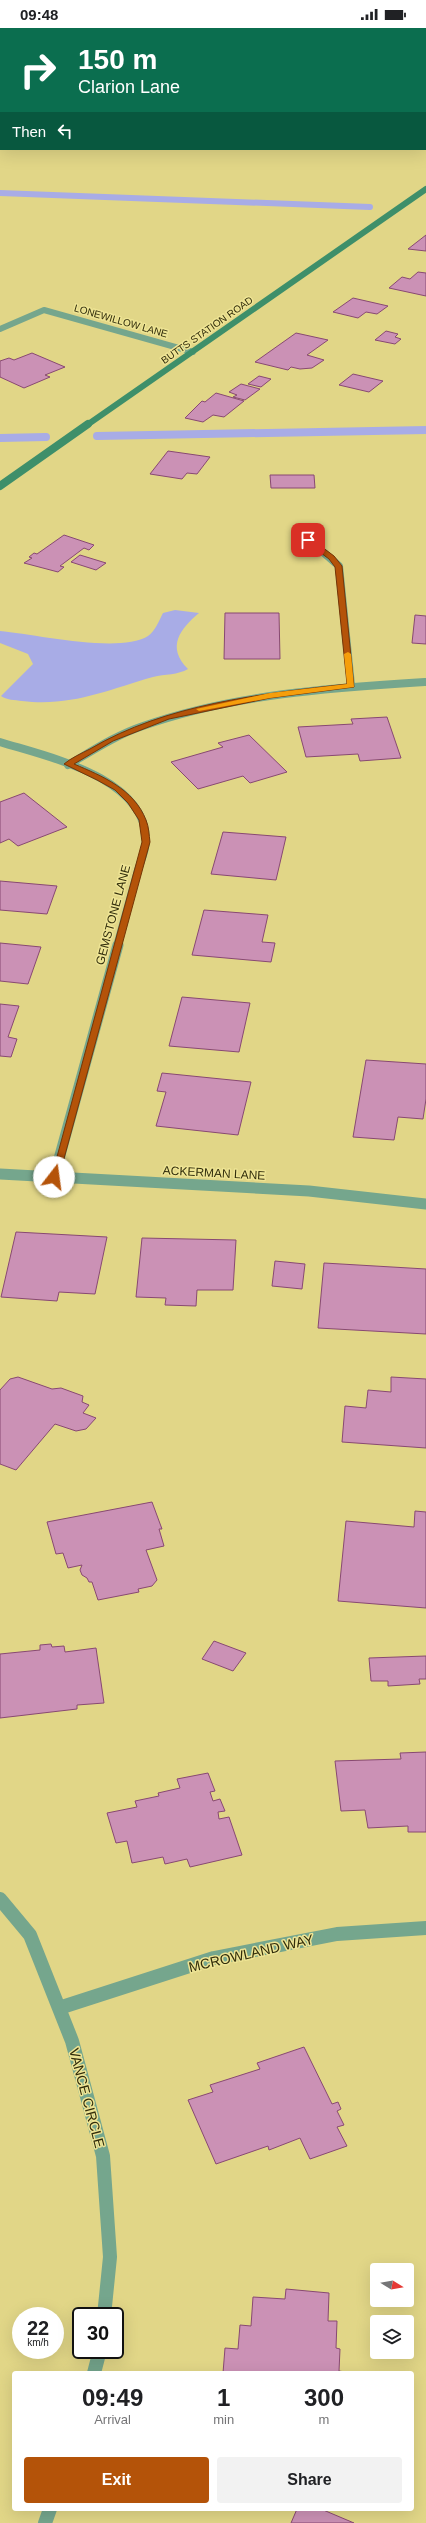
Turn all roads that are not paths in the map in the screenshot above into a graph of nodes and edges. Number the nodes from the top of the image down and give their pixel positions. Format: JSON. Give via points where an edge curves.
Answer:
{"nodes":[{"id":1,"x":426,"y":189,"type":"edge"},
{"id":2,"x":0,"y":329,"type":"edge"},
{"id":3,"x":193,"y":352,"type":"junction"},
{"id":4,"x":0,"y":486,"type":"edge"},
{"id":5,"x":308,"y":540,"type":"dead end"},
{"id":6,"x":426,"y":682,"type":"edge"},
{"id":7,"x":351,"y":685,"type":"junction"},
{"id":8,"x":0,"y":742,"type":"edge"},
{"id":9,"x":68,"y":764,"type":"junction"},
{"id":10,"x":0,"y":1174,"type":"edge"},
{"id":11,"x":54,"y":1177,"type":"junction"},
{"id":12,"x":426,"y":1204,"type":"edge"},
{"id":13,"x":0,"y":1899,"type":"edge"},
{"id":14,"x":426,"y":1928,"type":"edge"},
{"id":15,"x":58,"y":2008,"type":"junction"},
{"id":16,"x":105,"y":2307,"type":"edge"},
{"id":17,"x":98,"y":2359,"type":"edge"},
{"id":18,"x":95,"y":2371,"type":"edge"},
{"id":19,"x":49,"y":2511,"type":"edge"},
{"id":20,"x":45,"y":2523,"type":"edge"}],
"edges":[{"from":1,"to":3,"type":"main road","name":"BUTTS STATION ROAD"},
{"from":2,"to":3,"type":"street","name":"LONEWILLOW LANE","via":[[44,310]]},
{"from":3,"to":4,"type":"main road","name":"BUTTS STATION ROAD"},
{"from":5,"to":7,"type":"street","via":[[339,566]]},
{"from":6,"to":7,"type":"street"},
{"from":7,"to":9,"type":"street","via":[[270,696],[167,717],[110,740]]},
{"from":8,"to":9,"type":"street","name":"GEMSTONE LANE"},
{"from":9,"to":11,"type":"street","name":"GEMSTONE LANE","via":[[117,788],[130,801],[143,820],[146,842]]},
{"from":10,"to":11,"type":"street","name":"ACKERMAN LANE"},
{"from":11,"to":12,"type":"street","name":"ACKERMAN LANE","via":[[309,1191]]},
{"from":13,"to":15,"type":"street","name":"VANCE CIRCLE","via":[[30,1935]]},
{"from":14,"to":15,"type":"street","name":"MCROWLAND WAY","via":[[336,1934],[214,1958]]},
{"from":15,"to":16,"type":"street","name":"VANCE CIRCLE","via":[[72,2041],[103,2156],[110,2258]]},
{"from":17,"to":18,"type":"street"},
{"from":19,"to":20,"type":"street"}]}
